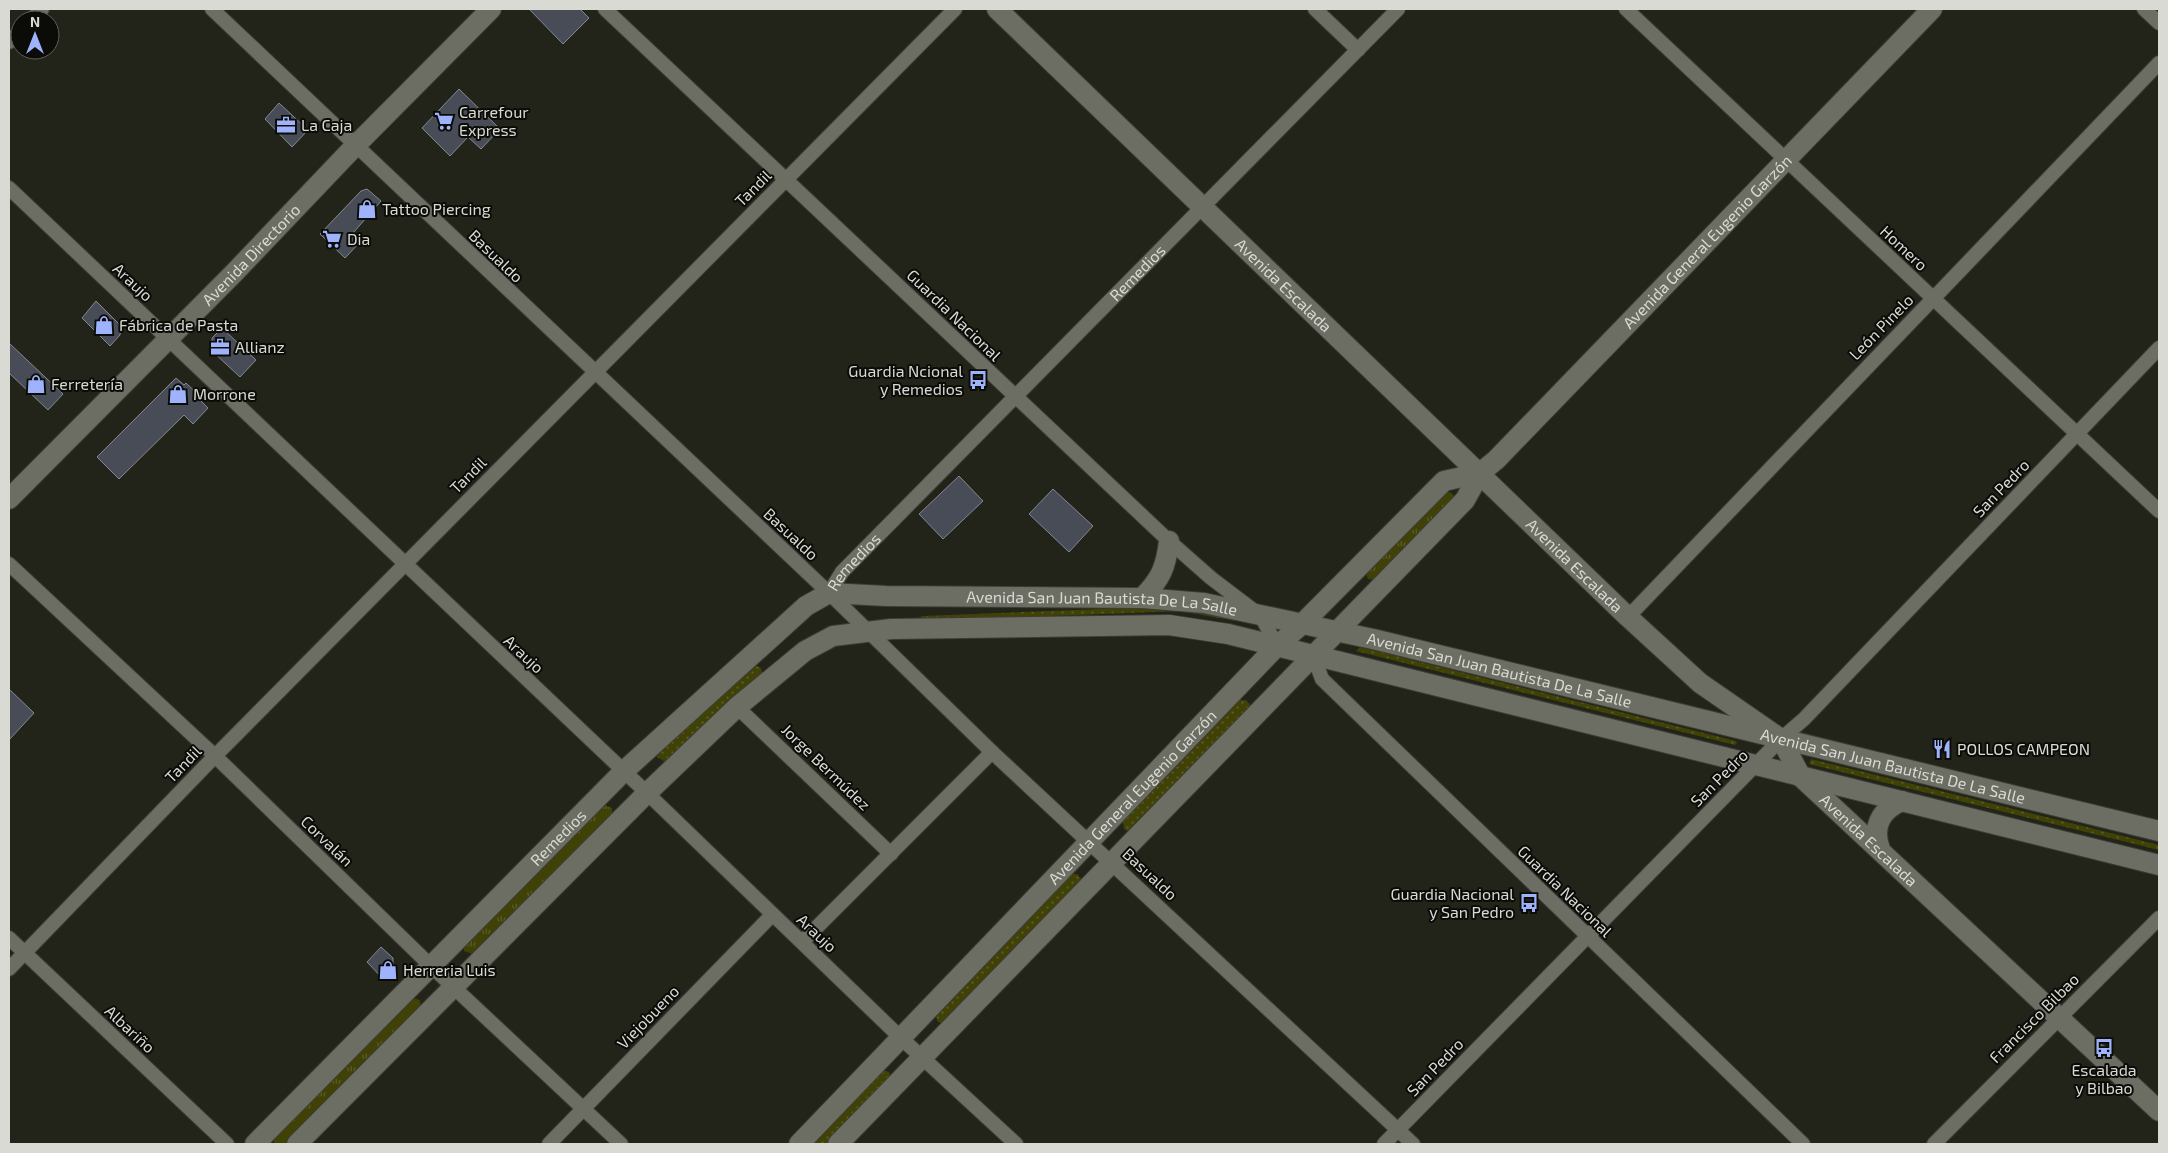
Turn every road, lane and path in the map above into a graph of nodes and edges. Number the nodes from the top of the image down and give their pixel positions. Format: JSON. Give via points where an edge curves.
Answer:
{"nodes":[{"id":1,"x":212,"y":9,"type":"edge"},
{"id":2,"x":491,"y":9,"type":"edge"},
{"id":3,"x":604,"y":9,"type":"edge"},
{"id":4,"x":955,"y":9,"type":"edge"},
{"id":5,"x":996,"y":9,"type":"edge"},
{"id":6,"x":1315,"y":9,"type":"edge"},
{"id":7,"x":1398,"y":9,"type":"edge"},
{"id":8,"x":1626,"y":9,"type":"edge"},
{"id":9,"x":1932,"y":9,"type":"edge"},
{"id":10,"x":2144,"y":9,"type":"edge"},
{"id":11,"x":2159,"y":23,"type":"edge"},
{"id":12,"x":1358,"y":50,"type":"junction"},
{"id":13,"x":2159,"y":63,"type":"edge"},
{"id":14,"x":355,"y":146,"type":"junction"},
{"id":15,"x":1786,"y":160,"type":"junction"},
{"id":16,"x":786,"y":179,"type":"junction"},
{"id":17,"x":9,"y":188,"type":"edge"},
{"id":18,"x":1203,"y":208,"type":"junction"},
{"id":19,"x":1932,"y":298,"type":"junction"},
{"id":20,"x":167,"y":338,"type":"junction"},
{"id":21,"x":2159,"y":348,"type":"edge"},
{"id":22,"x":595,"y":373,"type":"junction"},
{"id":23,"x":1015,"y":397,"type":"junction"},
{"id":24,"x":2077,"y":434,"type":"junction"},
{"id":25,"x":1480,"y":473,"type":"junction"},
{"id":26,"x":9,"y":499,"type":"edge"},
{"id":27,"x":2159,"y":511,"type":"edge"},
{"id":28,"x":1169,"y":541,"type":"junction"},
{"id":29,"x":9,"y":564,"type":"edge"},
{"id":30,"x":404,"y":565,"type":"junction"},
{"id":31,"x":829,"y":593,"type":"junction"},
{"id":32,"x":1142,"y":598,"type":"junction"},
{"id":33,"x":1260,"y":616,"type":"junction"},
{"id":34,"x":1628,"y":617,"type":"junction"},
{"id":35,"x":1301,"y":625,"type":"junction"},
{"id":36,"x":867,"y":631,"type":"junction"},
{"id":37,"x":1337,"y":633,"type":"junction"},
{"id":38,"x":1277,"y":646,"type":"junction"},
{"id":39,"x":1313,"y":655,"type":"junction"},
{"id":40,"x":737,"y":706,"type":"junction"},
{"id":41,"x":1781,"y":738,"type":"junction"},
{"id":42,"x":992,"y":752,"type":"junction"},
{"id":43,"x":215,"y":756,"type":"junction"},
{"id":44,"x":1756,"y":765,"type":"junction"},
{"id":45,"x":624,"y":771,"type":"junction"},
{"id":46,"x":1801,"y":777,"type":"junction"},
{"id":47,"x":647,"y":793,"type":"junction"},
{"id":48,"x":1902,"y":801,"type":"junction"},
{"id":49,"x":2159,"y":831,"type":"edge"},
{"id":50,"x":1090,"y":841,"type":"junction"},
{"id":51,"x":1880,"y":849,"type":"junction"},
{"id":52,"x":891,"y":854,"type":"junction"},
{"id":53,"x":1112,"y":862,"type":"junction"},
{"id":54,"x":2159,"y":865,"type":"edge"},
{"id":55,"x":772,"y":915,"type":"junction"},
{"id":56,"x":2159,"y":918,"type":"edge"},
{"id":57,"x":1587,"y":937,"type":"junction"},
{"id":58,"x":9,"y":938,"type":"edge"},
{"id":59,"x":802,"y":942,"type":"junction"},
{"id":60,"x":25,"y":953,"type":"junction"},
{"id":61,"x":431,"y":966,"type":"junction"},
{"id":62,"x":9,"y":969,"type":"edge"},
{"id":63,"x":453,"y":986,"type":"junction"},
{"id":64,"x":2059,"y":1017,"type":"junction"},
{"id":65,"x":901,"y":1038,"type":"junction"},
{"id":66,"x":923,"y":1057,"type":"junction"},
{"id":67,"x":583,"y":1108,"type":"junction"},
{"id":68,"x":2159,"y":1111,"type":"edge"},
{"id":69,"x":1398,"y":1130,"type":"junction"},
{"id":70,"x":227,"y":1144,"type":"edge"},
{"id":71,"x":255,"y":1144,"type":"edge"},
{"id":72,"x":297,"y":1144,"type":"edge"},
{"id":73,"x":549,"y":1144,"type":"edge"},
{"id":74,"x":621,"y":1144,"type":"edge"},
{"id":75,"x":799,"y":1144,"type":"edge"},
{"id":76,"x":838,"y":1144,"type":"edge"},
{"id":77,"x":1016,"y":1144,"type":"edge"},
{"id":78,"x":1384,"y":1144,"type":"edge"},
{"id":79,"x":1413,"y":1144,"type":"edge"},
{"id":80,"x":1803,"y":1144,"type":"edge"},
{"id":81,"x":1934,"y":1144,"type":"edge"}],
"edges":[{"from":1,"to":14,"type":"street","name":"Basualdo"},
{"from":2,"to":14,"type":"street","name":"Avenida Directorio"},
{"from":3,"to":16,"type":"street","name":"Guardia Nacional"},
{"from":4,"to":16,"type":"street","name":"Tandil"},
{"from":5,"to":18,"type":"street","name":"Avenida Escalada"},
{"from":6,"to":12,"type":"street"},
{"from":7,"to":12,"type":"street","name":"Remedios"},
{"from":8,"to":15,"type":"street","name":"Homero"},
{"from":9,"to":15,"type":"street","name":"Avenida General Eugenio Garzón"},
{"from":10,"to":11,"type":"street"},
{"from":12,"to":18,"type":"street","name":"Remedios"},
{"from":13,"to":19,"type":"street","name":"León Pinelo"},
{"from":14,"to":20,"type":"street","name":"Avenida Directorio"},
{"from":14,"to":22,"type":"street","name":"Basualdo"},
{"from":15,"to":19,"type":"street","name":"Homero"},
{"from":15,"to":25,"type":"street","name":"Avenida General Eugenio Garzón"},
{"from":16,"to":22,"type":"street","name":"Tandil"},
{"from":16,"to":23,"type":"street","name":"Guardia Nacional"},
{"from":17,"to":20,"type":"street","name":"Araujo"},
{"from":18,"to":23,"type":"street","name":"Remedios"},
{"from":18,"to":25,"type":"street","name":"Avenida Escalada"},
{"from":19,"to":24,"type":"street","name":"Homero"},
{"from":19,"to":34,"type":"street","name":"León Pinelo"},
{"from":20,"to":26,"type":"street","name":"Avenida Directorio"},
{"from":20,"to":30,"type":"street","name":"Araujo"},
{"from":21,"to":24,"type":"street","name":"San Pedro"},
{"from":22,"to":30,"type":"street","name":"Tandil"},
{"from":22,"to":31,"type":"street","name":"Basualdo"},
{"from":23,"to":28,"type":"street","name":"Guardia Nacional"},
{"from":23,"to":31,"type":"street","name":"Remedios","via":[[842,572]]},
{"from":24,"to":27,"type":"street","name":"Homero"},
{"from":24,"to":41,"type":"street","name":"San Pedro","via":[[1804,719]]},
{"from":25,"to":34,"type":"street","name":"Avenida Escalada"},
{"from":25,"to":35,"type":"street","name":"Avenida General Eugenio Garzón","via":[[1444,481]]},
{"from":25,"to":37,"type":"street","name":"Avenida General Eugenio Garzón","via":[[1465,500]]},
{"from":28,"to":32,"type":"street","via":[[1166,564]]},
{"from":28,"to":33,"type":"street","name":"Guardia Nacional"},
{"from":29,"to":43,"type":"street","name":"Corvalán"},
{"from":30,"to":43,"type":"street","name":"Tandil"},
{"from":30,"to":45,"type":"street","name":"Araujo"},
{"from":31,"to":32,"type":"street","name":"Avenida San Juan Bautista De La Salle"},
{"from":31,"to":36,"type":"street","name":"Basualdo"},
{"from":31,"to":45,"type":"street","name":"Remedios","via":[[806,606]]},
{"from":32,"to":33,"type":"street","name":"Avenida San Juan Bautista De La Salle","via":[[1196,602]]},
{"from":33,"to":35,"type":"street","name":"Avenida San Juan Bautista De La Salle"},
{"from":33,"to":38,"type":"street","name":"Guardia Nacional"},
{"from":34,"to":41,"type":"street","name":"Avenida Escalada","via":[[1700,683]]},
{"from":35,"to":37,"type":"street","name":"Avenida San Juan Bautista De La Salle"},
{"from":35,"to":38,"type":"street","name":"Avenida General Eugenio Garzón"},
{"from":36,"to":38,"type":"street","name":"Avenida San Juan Bautista De La Salle","via":[[1169,626],[1228,634]]},
{"from":36,"to":40,"type":"street","name":"Remedios","via":[[833,636],[805,651]]},
{"from":36,"to":42,"type":"street","name":"Basualdo"},
{"from":37,"to":39,"type":"street","name":"Avenida General Eugenio Garzón"},
{"from":37,"to":41,"type":"street","name":"Avenida San Juan Bautista De La Salle"},
{"from":38,"to":39,"type":"street","name":"Avenida San Juan Bautista De La Salle"},
{"from":38,"to":50,"type":"street","name":"Avenida General Eugenio Garzón"},
{"from":39,"to":44,"type":"street","name":"Avenida San Juan Bautista De La Salle"},
{"from":39,"to":53,"type":"street","name":"Avenida General Eugenio Garzón"},
{"from":39,"to":57,"type":"street","name":"Guardia Nacional","via":[[1322,679]]},
{"from":40,"to":47,"type":"street","name":"Remedios"},
{"from":40,"to":52,"type":"street","name":"Jorge Bermúdez"},
{"from":41,"to":44,"type":"street","name":"San Pedro"},
{"from":41,"to":46,"type":"street","name":"Avenida Escalada"},
{"from":41,"to":49,"type":"street","name":"Avenida San Juan Bautista De La Salle"},
{"from":42,"to":50,"type":"street","name":"Basualdo"},
{"from":42,"to":52,"type":"street"},
{"from":43,"to":60,"type":"street","name":"Tandil"},
{"from":43,"to":61,"type":"street","name":"Corvalán"},
{"from":44,"to":46,"type":"street","name":"Avenida San Juan Bautista De La Salle"},
{"from":44,"to":57,"type":"street","name":"San Pedro"},
{"from":45,"to":47,"type":"street","name":"Araujo"},
{"from":45,"to":61,"type":"street","name":"Remedios"},
{"from":46,"to":48,"type":"street","name":"Avenida San Juan Bautista De La Salle"},
{"from":46,"to":51,"type":"street","name":"Avenida Escalada"},
{"from":47,"to":55,"type":"street","name":"Araujo"},
{"from":47,"to":63,"type":"street","name":"Remedios"},
{"from":48,"to":51,"type":"street","via":[[1880,817],[1876,839]]},
{"from":48,"to":54,"type":"street","name":"Avenida San Juan Bautista De La Salle"},
{"from":50,"to":53,"type":"street","name":"Basualdo"},
{"from":50,"to":65,"type":"street","name":"Avenida General Eugenio Garzón"},
{"from":51,"to":64,"type":"street","name":"Avenida Escalada"},
{"from":52,"to":59,"type":"street"},
{"from":53,"to":66,"type":"street","name":"Avenida General Eugenio Garzón"},
{"from":53,"to":69,"type":"street","name":"Basualdo"},
{"from":55,"to":59,"type":"street","name":"Araujo"},
{"from":55,"to":67,"type":"street","name":"Viejobueno"},
{"from":56,"to":64,"type":"street","name":"Francisco Bilbao"},
{"from":57,"to":69,"type":"street","name":"San Pedro"},
{"from":57,"to":80,"type":"street","name":"Guardia Nacional"},
{"from":58,"to":60,"type":"street","name":"Albariño"},
{"from":59,"to":65,"type":"street","name":"Araujo"},
{"from":60,"to":62,"type":"street","name":"Tandil"},
{"from":60,"to":70,"type":"street","name":"Albariño"},
{"from":61,"to":63,"type":"street","name":"Corvalán"},
{"from":61,"to":71,"type":"street","name":"Remedios"},
{"from":63,"to":67,"type":"street","name":"Corvalán"},
{"from":63,"to":72,"type":"street","name":"Remedios"},
{"from":64,"to":68,"type":"street","name":"Avenida Escalada"},
{"from":64,"to":81,"type":"street","name":"Francisco Bilbao"},
{"from":65,"to":66,"type":"street","name":"Araujo"},
{"from":65,"to":75,"type":"street","name":"Avenida General Eugenio Garzón"},
{"from":66,"to":76,"type":"street","name":"Avenida General Eugenio Garzón"},
{"from":66,"to":77,"type":"street","name":"Araujo"},
{"from":67,"to":73,"type":"street","name":"Viejobueno"},
{"from":67,"to":74,"type":"street","name":"Corvalán"},
{"from":69,"to":78,"type":"street","name":"San Pedro"},
{"from":69,"to":79,"type":"street","name":"Basualdo"}]}
